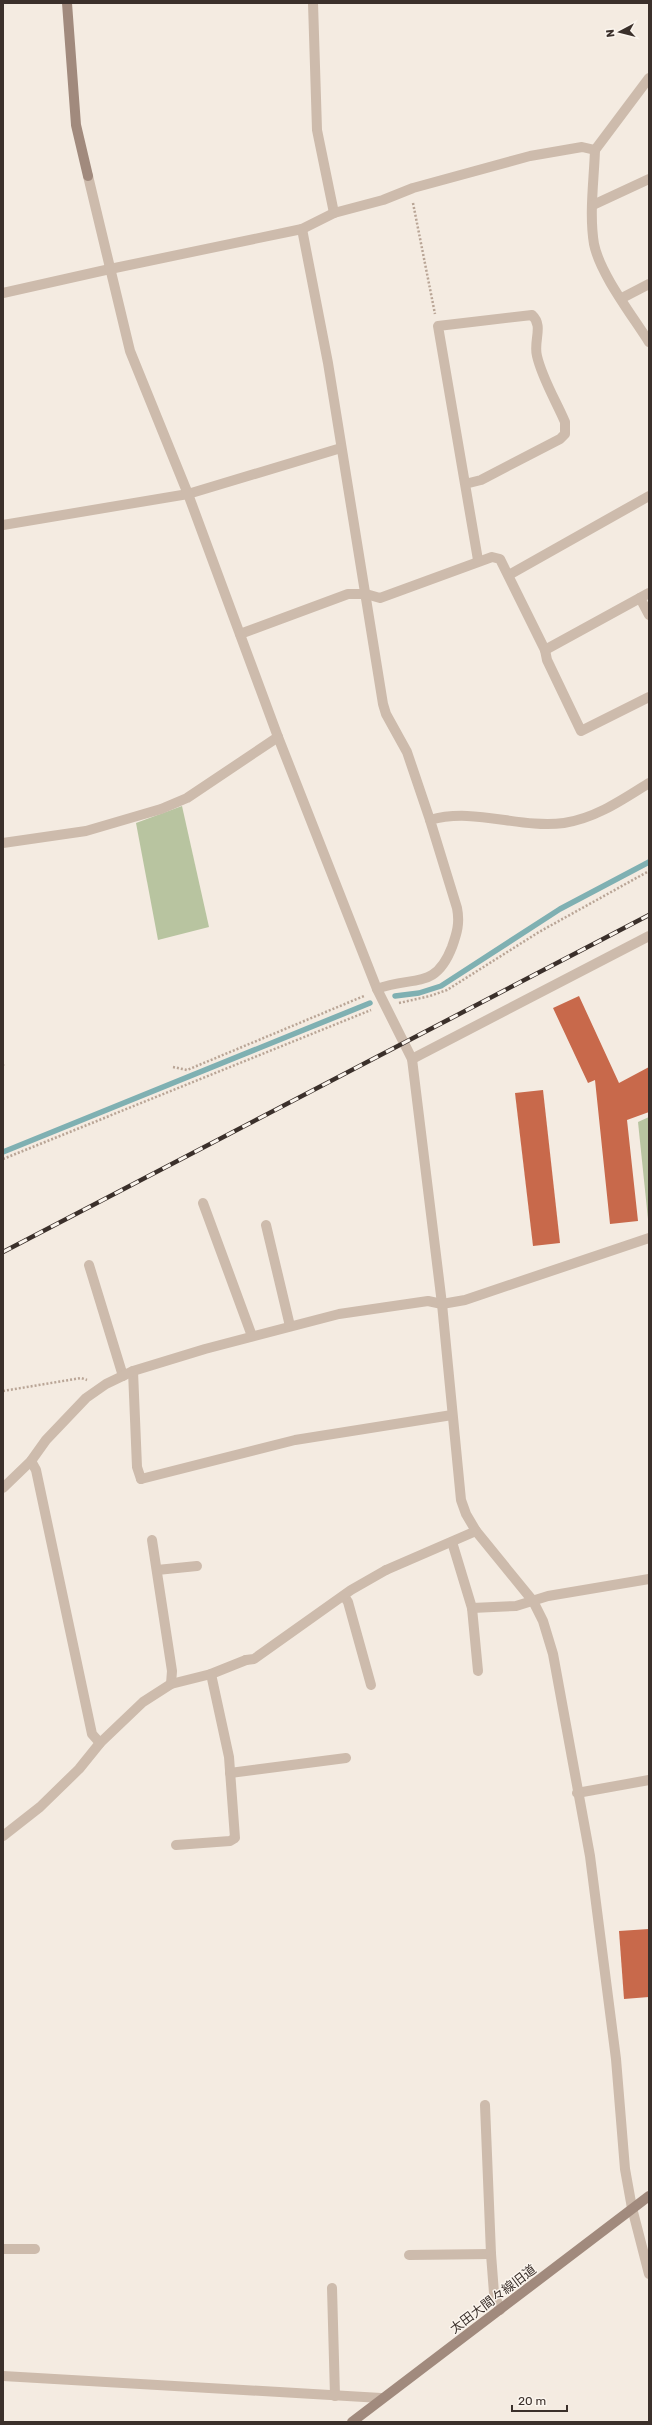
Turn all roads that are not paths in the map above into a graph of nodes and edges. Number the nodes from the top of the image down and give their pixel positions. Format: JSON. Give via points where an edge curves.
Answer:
{"nodes":[{"id":1,"x":67,"y":3,"type":"edge"},
{"id":2,"x":313,"y":3,"type":"edge"},
{"id":3,"x":649,"y":78,"type":"edge"},
{"id":4,"x":595,"y":150,"type":"junction"},
{"id":5,"x":649,"y":179,"type":"edge"},
{"id":6,"x":593,"y":205,"type":"junction"},
{"id":7,"x":334,"y":213,"type":"junction"},
{"id":8,"x":302,"y":229,"type":"junction"},
{"id":9,"x":110,"y":270,"type":"junction"},
{"id":10,"x":649,"y":284,"type":"edge"},
{"id":11,"x":3,"y":293,"type":"edge"},
{"id":12,"x":622,"y":298,"type":"junction"},
{"id":13,"x":649,"y":342,"type":"edge"},
{"id":14,"x":341,"y":448,"type":"junction"},
{"id":15,"x":465,"y":484,"type":"junction"},
{"id":16,"x":188,"y":494,"type":"junction"},
{"id":17,"x":649,"y":496,"type":"edge"},
{"id":18,"x":3,"y":525,"type":"edge"},
{"id":19,"x":478,"y":560,"type":"junction"},
{"id":20,"x":509,"y":575,"type":"junction"},
{"id":21,"x":366,"y":594,"type":"junction"},
{"id":22,"x":644,"y":595,"type":"edge"},
{"id":23,"x":649,"y":615,"type":"edge"},
{"id":24,"x":240,"y":634,"type":"junction"},
{"id":25,"x":545,"y":650,"type":"junction"},
{"id":26,"x":649,"y":697,"type":"edge"},
{"id":27,"x":278,"y":737,"type":"junction"},
{"id":28,"x":649,"y":784,"type":"edge"},
{"id":29,"x":430,"y":820,"type":"junction"},
{"id":30,"x":3,"y":843,"type":"edge"},
{"id":31,"x":649,"y":936,"type":"edge"},
{"id":32,"x":377,"y":989,"type":"junction"},
{"id":33,"x":412,"y":1059,"type":"junction"},
{"id":34,"x":203,"y":1203,"type":"dead end"},
{"id":35,"x":266,"y":1225,"type":"dead end"},
{"id":36,"x":649,"y":1238,"type":"edge"},
{"id":37,"x":89,"y":1265,"type":"dead end"},
{"id":38,"x":442,"y":1304,"type":"junction"},
{"id":39,"x":290,"y":1326,"type":"junction"},
{"id":40,"x":252,"y":1336,"type":"junction"},
{"id":41,"x":133,"y":1371,"type":"junction"},
{"id":42,"x":123,"y":1376,"type":"junction"},
{"id":43,"x":452,"y":1415,"type":"junction"},
{"id":44,"x":30,"y":1461,"type":"junction"},
{"id":45,"x":3,"y":1488,"type":"edge"},
{"id":46,"x":476,"y":1532,"type":"junction"},
{"id":47,"x":152,"y":1540,"type":"dead end"},
{"id":48,"x":452,"y":1542,"type":"junction"},
{"id":49,"x":197,"y":1566,"type":"dead end"},
{"id":50,"x":158,"y":1570,"type":"junction"},
{"id":51,"x":649,"y":1578,"type":"edge"},
{"id":52,"x":344,"y":1596,"type":"junction"},
{"id":53,"x":533,"y":1601,"type":"junction"},
{"id":54,"x":472,"y":1608,"type":"junction"},
{"id":55,"x":478,"y":1671,"type":"dead end"},
{"id":56,"x":211,"y":1674,"type":"junction"},
{"id":57,"x":171,"y":1684,"type":"junction"},
{"id":58,"x":371,"y":1685,"type":"dead end"},
{"id":59,"x":100,"y":1743,"type":"junction"},
{"id":60,"x":346,"y":1758,"type":"dead end"},
{"id":61,"x":230,"y":1773,"type":"junction"},
{"id":62,"x":649,"y":1780,"type":"edge"},
{"id":63,"x":577,"y":1793,"type":"junction"},
{"id":64,"x":3,"y":1836,"type":"edge"},
{"id":65,"x":176,"y":1845,"type":"dead end"},
{"id":66,"x":485,"y":2105,"type":"dead end"},
{"id":67,"x":649,"y":2196,"type":"edge"},
{"id":68,"x":632,"y":2208,"type":"junction"},
{"id":69,"x":3,"y":2249,"type":"edge"},
{"id":70,"x":35,"y":2250,"type":"dead end"},
{"id":71,"x":490,"y":2254,"type":"junction"},
{"id":72,"x":409,"y":2255,"type":"dead end"},
{"id":73,"x":649,"y":2274,"type":"edge"},
{"id":74,"x":332,"y":2288,"type":"dead end"},
{"id":75,"x":500,"y":2310,"type":"junction"},
{"id":76,"x":3,"y":2376,"type":"edge"},
{"id":77,"x":335,"y":2396,"type":"junction"},
{"id":78,"x":381,"y":2398,"type":"junction"},
{"id":79,"x":352,"y":2422,"type":"edge"}],
"edges":[{"from":1,"to":9,"type":"street","via":[[76,125]]},
{"from":2,"to":7,"type":"street","via":[[317,130]]},
{"from":3,"to":4,"type":"street"},
{"from":4,"to":6,"type":"street"},
{"from":4,"to":7,"type":"street","via":[[582,147],[530,156],[416,187],[383,200]]},
{"from":5,"to":6,"type":"street"},
{"from":6,"to":12,"type":"street","via":[[594,244],[600,263]]},
{"from":7,"to":8,"type":"street"},
{"from":8,"to":9,"type":"street"},
{"from":8,"to":14,"type":"street","via":[[328,363]]},
{"from":9,"to":11,"type":"street"},
{"from":9,"to":16,"type":"street","via":[[130,351]]},
{"from":10,"to":12,"type":"street"},
{"from":12,"to":13,"type":"street"},
{"from":14,"to":16,"type":"street"},
{"from":14,"to":21,"type":"street"},
{"from":15,"to":15,"type":"street","via":[[438,326],[532,315],[537,319],[539,326],[537,357],[565,422],[565,434],[481,480]]},
{"from":15,"to":19,"type":"street"},
{"from":16,"to":18,"type":"street"},
{"from":16,"to":24,"type":"street"},
{"from":17,"to":20,"type":"street"},
{"from":19,"to":20,"type":"street","via":[[492,557],[500,559]]},
{"from":19,"to":21,"type":"street","via":[[380,598]]},
{"from":20,"to":25,"type":"street"},
{"from":21,"to":24,"type":"street","via":[[348,594]]},
{"from":21,"to":29,"type":"street","via":[[383,704],[407,752]]},
{"from":22,"to":23,"type":"street"},
{"from":22,"to":25,"type":"street"},
{"from":24,"to":27,"type":"street"},
{"from":25,"to":26,"type":"street","via":[[547,660],[580,731]]},
{"from":27,"to":30,"type":"street","via":[[187,798],[161,809],[86,831]]},
{"from":27,"to":32,"type":"street"},
{"from":28,"to":29,"type":"street","via":[[607,809],[586,818],[563,823],[464,816],[442,816]]},
{"from":29,"to":32,"type":"street","via":[[457,908],[457,932],[446,962],[432,976],[422,980],[393,983]]},
{"from":31,"to":33,"type":"street"},
{"from":32,"to":33,"type":"street"},
{"from":33,"to":38,"type":"street"},
{"from":34,"to":40,"type":"street"},
{"from":35,"to":39,"type":"street"},
{"from":36,"to":38,"type":"street","via":[[465,1300]]},
{"from":37,"to":42,"type":"street"},
{"from":38,"to":39,"type":"street","via":[[428,1301],[339,1314]]},
{"from":38,"to":43,"type":"street"},
{"from":39,"to":40,"type":"street"},
{"from":40,"to":41,"type":"street"},
{"from":41,"to":42,"type":"street"},
{"from":41,"to":43,"type":"street","via":[[137,1467],[141,1479],[295,1440]]},
{"from":42,"to":44,"type":"street","via":[[98,1389],[80,1404]]},
{"from":43,"to":46,"type":"street","via":[[462,1500]]},
{"from":44,"to":45,"type":"street"},
{"from":44,"to":59,"type":"street","via":[[37,1478],[92,1734]]},
{"from":46,"to":48,"type":"street"},
{"from":46,"to":53,"type":"street"},
{"from":47,"to":50,"type":"street"},
{"from":48,"to":52,"type":"street","via":[[386,1570]]},
{"from":48,"to":54,"type":"street"},
{"from":49,"to":50,"type":"street"},
{"from":50,"to":57,"type":"street","via":[[172,1671]]},
{"from":51,"to":53,"type":"street"},
{"from":52,"to":56,"type":"street","via":[[254,1659]]},
{"from":52,"to":58,"type":"street","via":[[348,1602]]},
{"from":53,"to":54,"type":"street","via":[[516,1606]]},
{"from":53,"to":63,"type":"street","via":[[543,1621],[553,1654]]},
{"from":54,"to":55,"type":"street"},
{"from":56,"to":57,"type":"street"},
{"from":56,"to":61,"type":"street","via":[[224,1727]]},
{"from":57,"to":59,"type":"street","via":[[143,1702]]},
{"from":59,"to":64,"type":"street","via":[[79,1769],[40,1807]]},
{"from":60,"to":61,"type":"street"},
{"from":61,"to":65,"type":"street","via":[[235,1838],[230,1841]]},
{"from":62,"to":63,"type":"street"},
{"from":63,"to":68,"type":"street","via":[[590,1856],[616,2059],[625,2169]]},
{"from":66,"to":71,"type":"street"},
{"from":67,"to":68,"type":"street","name":"太田大間々線旧道"},
{"from":68,"to":73,"type":"street"},
{"from":68,"to":75,"type":"street","name":"太田大間々線旧道"},
{"from":69,"to":70,"type":"street"},
{"from":71,"to":72,"type":"street"},
{"from":71,"to":75,"type":"street","via":[[494,2293]]},
{"from":74,"to":77,"type":"street"},
{"from":75,"to":78,"type":"street","name":"太田大間々線旧道"},
{"from":76,"to":77,"type":"street"},
{"from":77,"to":78,"type":"street"},
{"from":78,"to":79,"type":"street","name":"太田大間々線旧道"}]}
